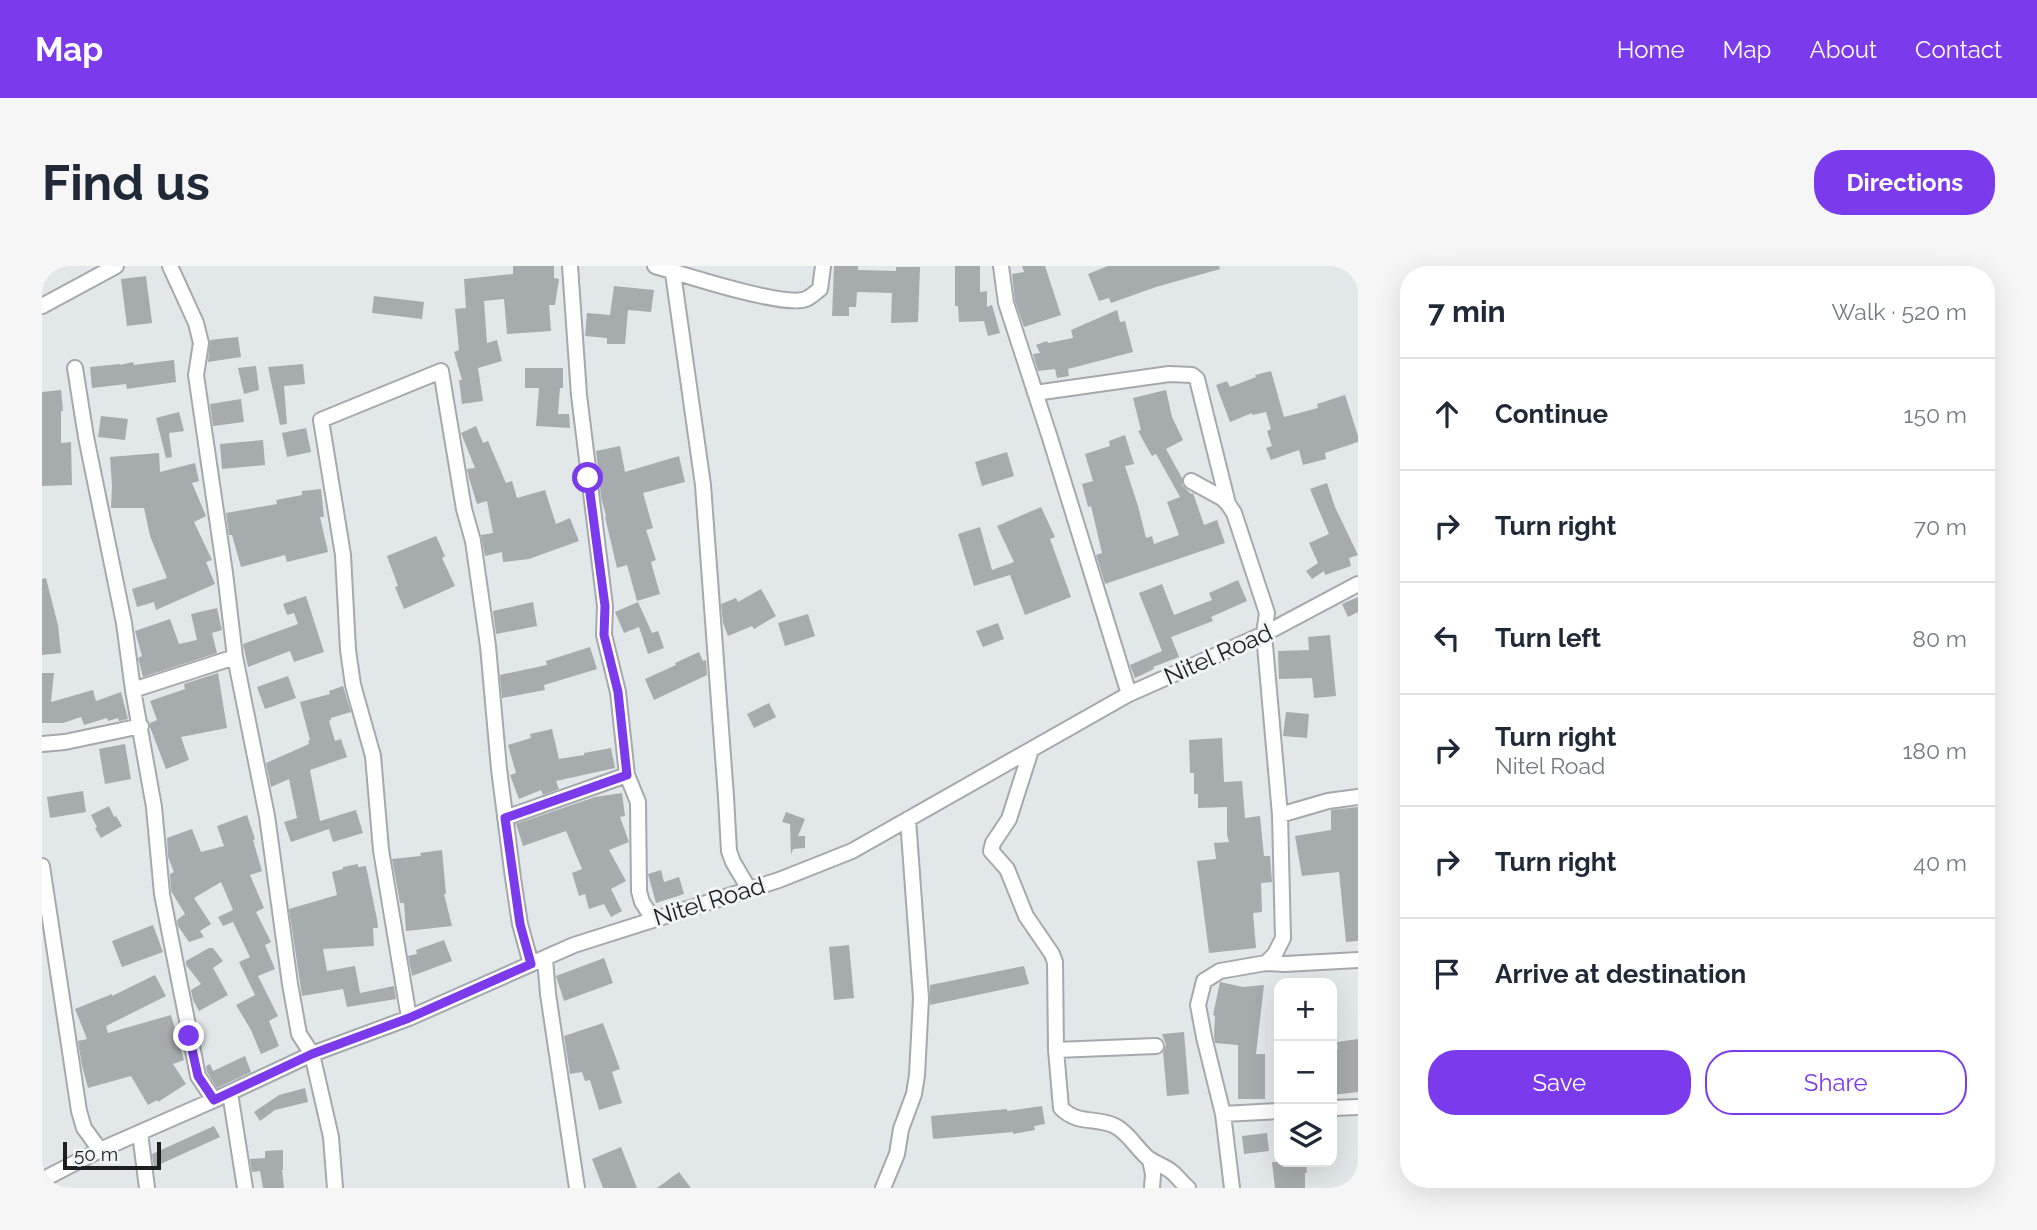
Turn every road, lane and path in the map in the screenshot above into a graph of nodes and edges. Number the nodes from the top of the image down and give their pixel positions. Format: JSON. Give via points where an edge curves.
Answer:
{"nodes":[{"id":1,"x":116,"y":266,"type":"edge"},
{"id":2,"x":170,"y":266,"type":"edge"},
{"id":3,"x":570,"y":266,"type":"edge"},
{"id":4,"x":655,"y":266,"type":"edge"},
{"id":5,"x":823,"y":266,"type":"edge"},
{"id":6,"x":1001,"y":266,"type":"edge"},
{"id":7,"x":673,"y":269,"type":"edge"},
{"id":8,"x":42,"y":306,"type":"edge"},
{"id":9,"x":75,"y":368,"type":"dead end"},
{"id":10,"x":1035,"y":393,"type":"junction"},
{"id":11,"x":1191,"y":481,"type":"dead end"},
{"id":12,"x":1228,"y":503,"type":"junction"},
{"id":13,"x":1358,"y":584,"type":"edge"},
{"id":14,"x":1264,"y":635,"type":"junction"},
{"id":15,"x":235,"y":657,"type":"junction"},
{"id":16,"x":133,"y":690,"type":"junction"},
{"id":17,"x":1129,"y":694,"type":"junction"},
{"id":18,"x":141,"y":726,"type":"junction"},
{"id":19,"x":42,"y":744,"type":"edge"},
{"id":20,"x":1031,"y":750,"type":"junction"},
{"id":21,"x":627,"y":775,"type":"junction"},
{"id":22,"x":1358,"y":797,"type":"edge"},
{"id":23,"x":1280,"y":815,"type":"junction"},
{"id":24,"x":505,"y":818,"type":"junction"},
{"id":25,"x":908,"y":819,"type":"junction"},
{"id":26,"x":42,"y":866,"type":"edge"},
{"id":27,"x":749,"y":889,"type":"junction"},
{"id":28,"x":653,"y":919,"type":"junction"},
{"id":29,"x":545,"y":958,"type":"junction"},
{"id":30,"x":1358,"y":960,"type":"edge"},
{"id":31,"x":1266,"y":963,"type":"junction"},
{"id":32,"x":531,"y":964,"type":"junction"},
{"id":33,"x":409,"y":1018,"type":"junction"},
{"id":34,"x":1156,"y":1046,"type":"dead end"},
{"id":35,"x":1056,"y":1050,"type":"junction"},
{"id":36,"x":312,"y":1054,"type":"junction"},
{"id":37,"x":230,"y":1093,"type":"junction"},
{"id":38,"x":214,"y":1100,"type":"junction"},
{"id":39,"x":1358,"y":1107,"type":"edge"},
{"id":40,"x":1337,"y":1108,"type":"edge"},
{"id":41,"x":1274,"y":1111,"type":"edge"},
{"id":42,"x":1223,"y":1114,"type":"junction"},
{"id":43,"x":140,"y":1133,"type":"junction"},
{"id":44,"x":100,"y":1150,"type":"junction"},
{"id":45,"x":1150,"y":1160,"type":"junction"},
{"id":46,"x":42,"y":1180,"type":"edge"},
{"id":47,"x":147,"y":1188,"type":"edge"},
{"id":48,"x":245,"y":1188,"type":"edge"},
{"id":49,"x":335,"y":1188,"type":"edge"},
{"id":50,"x":577,"y":1188,"type":"edge"},
{"id":51,"x":883,"y":1188,"type":"edge"},
{"id":52,"x":1152,"y":1188,"type":"edge"},
{"id":53,"x":1188,"y":1188,"type":"edge"},
{"id":54,"x":1233,"y":1188,"type":"edge"}],
"edges":[{"from":1,"to":8,"type":"street"},
{"from":2,"to":15,"type":"street","via":[[201,343],[197,375]]},
{"from":3,"to":21,"type":"street","via":[[579,395],[605,606],[604,635],[618,692]]},
{"from":4,"to":7,"type":"street"},
{"from":5,"to":7,"type":"street","via":[[820,289],[806,299],[789,300]]},
{"from":6,"to":10,"type":"street","via":[[1006,303]]},
{"from":7,"to":27,"type":"street","via":[[703,485],[727,840],[733,862]]},
{"from":9,"to":16,"type":"street"},
{"from":10,"to":12,"type":"street","via":[[1169,374],[1192,375],[1197,379]]},
{"from":10,"to":17,"type":"street"},
{"from":11,"to":12,"type":"street"},
{"from":12,"to":14,"type":"street","via":[[1267,613]]},
{"from":13,"to":14,"type":"street","name":"Nitel Road"},
{"from":14,"to":17,"type":"street","name":"Nitel Road"},
{"from":14,"to":23,"type":"street"},
{"from":15,"to":16,"type":"street"},
{"from":15,"to":36,"type":"street","via":[[267,816],[299,1034]]},
{"from":16,"to":18,"type":"street"},
{"from":17,"to":20,"type":"street","name":"Nitel Road"},
{"from":18,"to":19,"type":"street"},
{"from":18,"to":38,"type":"street","via":[[162,894],[189,1036],[198,1076]]},
{"from":20,"to":25,"type":"street","name":"Nitel Road"},
{"from":20,"to":35,"type":"street","via":[[1009,819],[991,851],[1007,869],[1026,916],[1055,962]]},
{"from":21,"to":24,"type":"street"},
{"from":21,"to":28,"type":"street","via":[[638,802],[639,891]]},
{"from":22,"to":23,"type":"street"},
{"from":23,"to":31,"type":"street","via":[[1283,938]]},
{"from":24,"to":32,"type":"street","via":[[520,924]]},
{"from":24,"to":33,"type":"street","via":[[488,646],[442,371],[321,420],[343,555],[349,662],[373,756],[381,850]]},
{"from":25,"to":27,"type":"street","name":"Nitel Road","via":[[852,851]]},
{"from":25,"to":51,"type":"street","via":[[921,998],[918,1075]]},
{"from":26,"to":44,"type":"street","via":[[79,1111],[84,1128]]},
{"from":27,"to":28,"type":"street","name":"Nitel Road"},
{"from":28,"to":29,"type":"street","name":"Nitel Road"},
{"from":29,"to":32,"type":"street","name":"Nitel Road"},
{"from":29,"to":50,"type":"street"},
{"from":30,"to":31,"type":"street"},
{"from":31,"to":42,"type":"street","via":[[1220,971],[1204,981],[1198,1005]]},
{"from":32,"to":33,"type":"street","name":"Nitel Road"},
{"from":33,"to":36,"type":"street","name":"Nitel Road"},
{"from":34,"to":35,"type":"street"},
{"from":35,"to":45,"type":"street","via":[[1061,1108],[1079,1120],[1117,1127]]},
{"from":36,"to":37,"type":"street","name":"Nitel Road"},
{"from":36,"to":49,"type":"street","via":[[331,1137]]},
{"from":37,"to":38,"type":"street","name":"Nitel Road"},
{"from":37,"to":48,"type":"street"},
{"from":38,"to":43,"type":"street","name":"Nitel Road"},
{"from":39,"to":40,"type":"street"},
{"from":41,"to":42,"type":"street"},
{"from":42,"to":54,"type":"street"},
{"from":43,"to":44,"type":"street","name":"Nitel Road"},
{"from":43,"to":47,"type":"street"},
{"from":44,"to":46,"type":"street","name":"Nitel Road"},
{"from":45,"to":52,"type":"street"},
{"from":45,"to":53,"type":"street","via":[[1174,1173]]}]}
